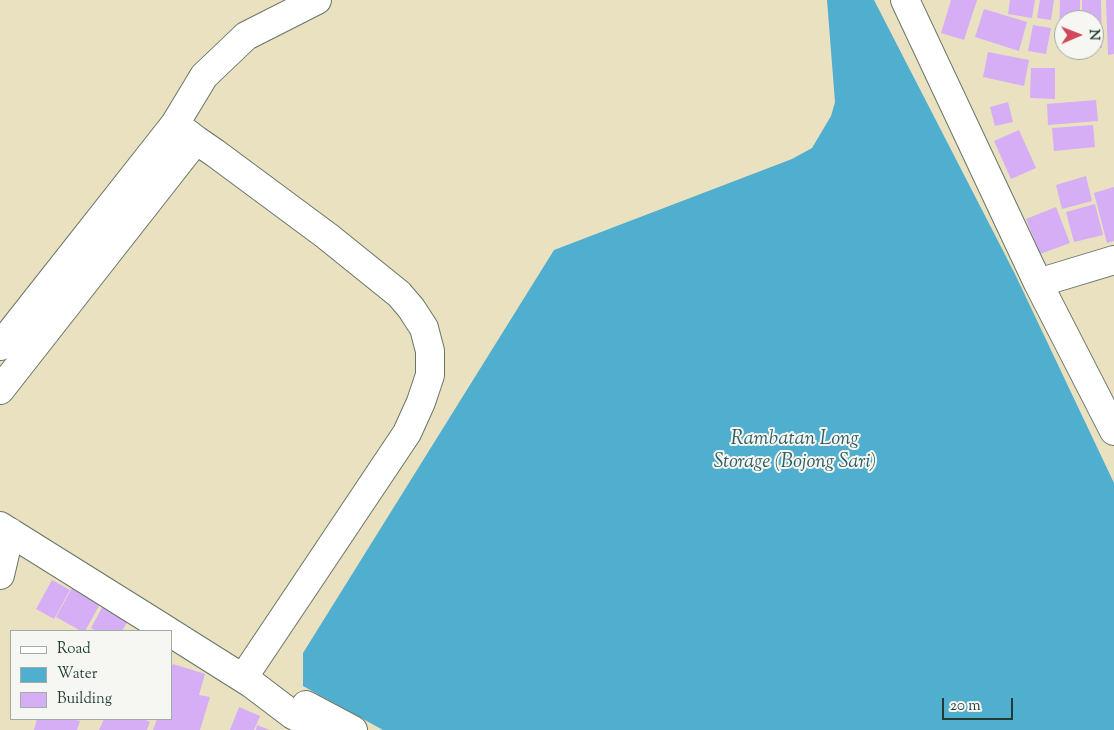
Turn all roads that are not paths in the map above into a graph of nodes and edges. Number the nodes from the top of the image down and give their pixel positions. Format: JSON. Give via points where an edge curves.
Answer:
{"nodes":[{"id":1,"x":317,"y":0,"type":"edge"},
{"id":2,"x":905,"y":0,"type":"edge"},
{"id":3,"x":185,"y":132,"type":"junction"},
{"id":4,"x":1114,"y":260,"type":"edge"},
{"id":5,"x":1038,"y":283,"type":"junction"},
{"id":6,"x":0,"y":346,"type":"edge"},
{"id":7,"x":0,"y":390,"type":"edge"},
{"id":8,"x":1114,"y":431,"type":"edge"},
{"id":9,"x":5,"y":529,"type":"edge"},
{"id":10,"x":0,"y":575,"type":"edge"},
{"id":11,"x":166,"y":630,"type":"edge"},
{"id":12,"x":172,"y":634,"type":"edge"},
{"id":13,"x":247,"y":681,"type":"junction"},
{"id":14,"x":291,"y":722,"type":"edge"},
{"id":15,"x":321,"y":730,"type":"edge"},
{"id":16,"x":353,"y":730,"type":"edge"}],
"edges":[{"from":1,"to":3,"type":"street","via":[[246,36],[204,76]]},
{"from":2,"to":5,"type":"street"},
{"from":3,"to":6,"type":"street"},
{"from":3,"to":7,"type":"street"},
{"from":3,"to":13,"type":"street","via":[[327,236],[399,294],[424,328],[430,351],[430,375],[407,434]]},
{"from":4,"to":5,"type":"street"},
{"from":5,"to":8,"type":"street"},
{"from":9,"to":10,"type":"street"},
{"from":9,"to":11,"type":"street"},
{"from":12,"to":13,"type":"street"},
{"from":13,"to":14,"type":"street"},
{"from":13,"to":16,"type":"street","via":[[283,692]]},
{"from":14,"to":15,"type":"street"}]}
